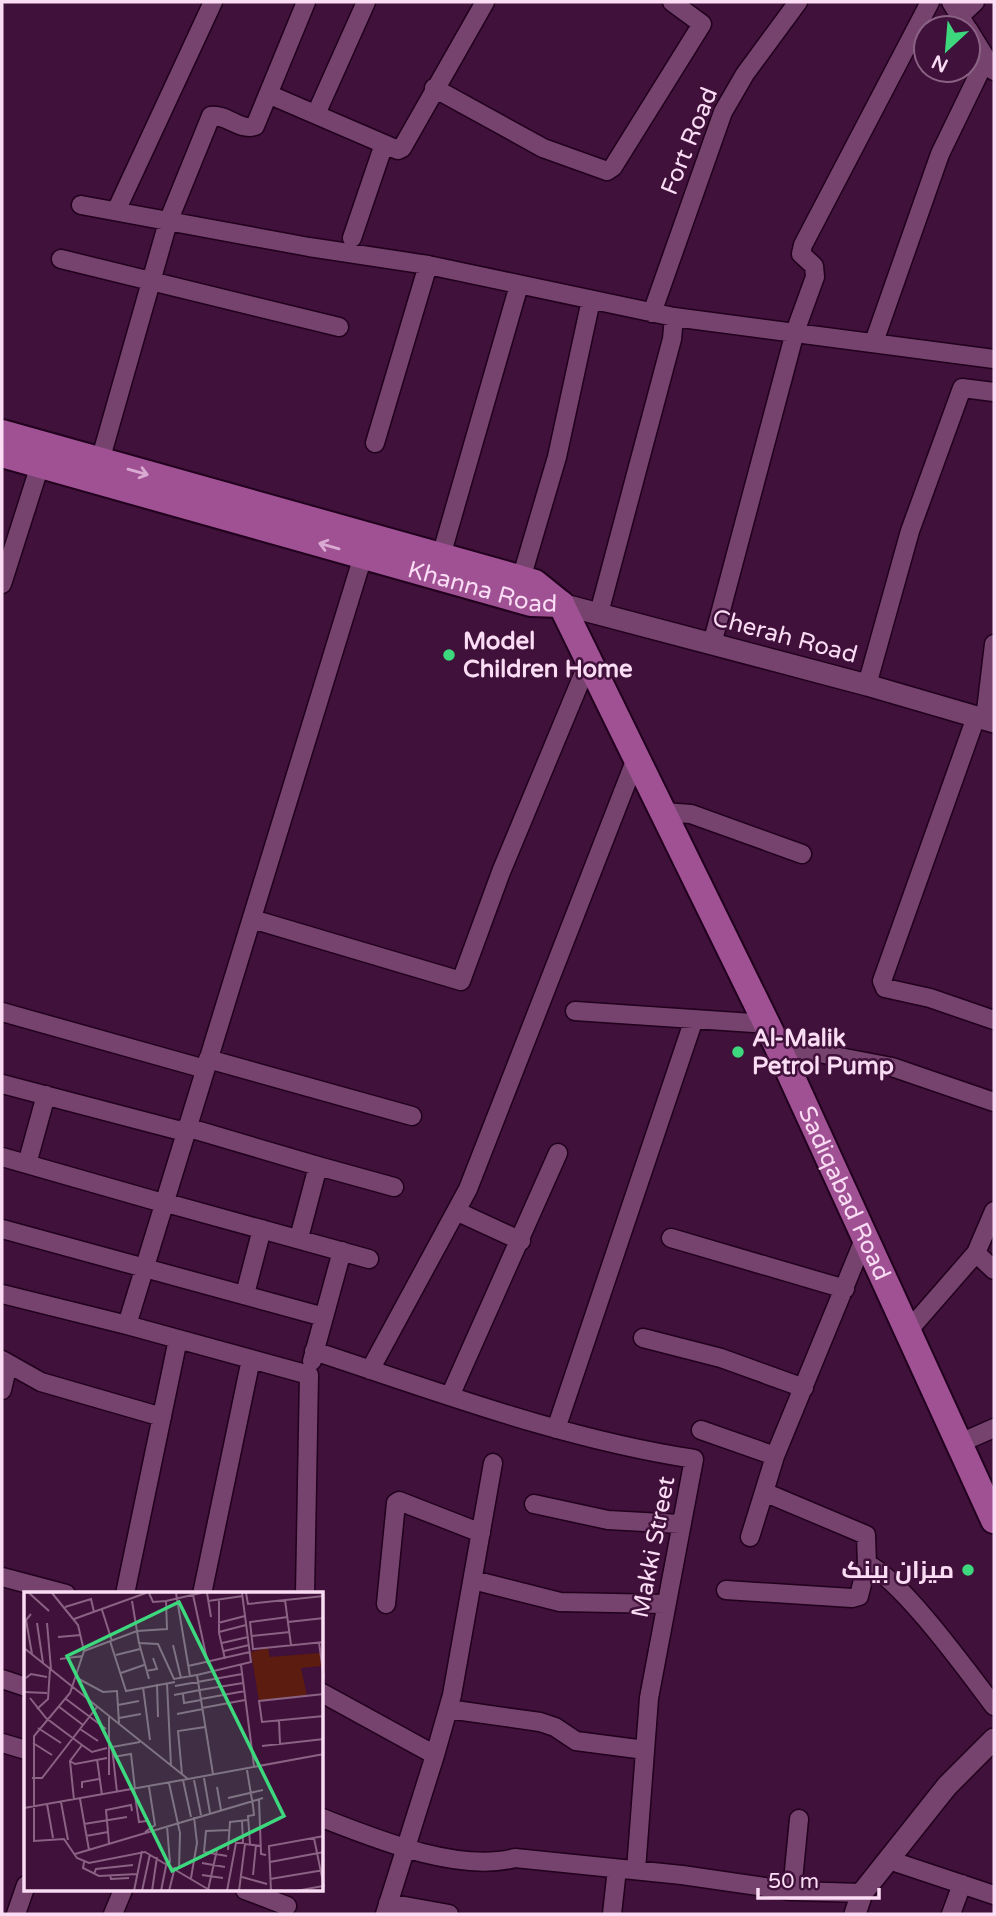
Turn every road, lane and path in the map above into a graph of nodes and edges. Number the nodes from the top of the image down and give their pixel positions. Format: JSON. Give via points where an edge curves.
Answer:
{"nodes":[{"id":1,"x":213,"y":2,"type":"edge"},
{"id":2,"x":306,"y":2,"type":"edge"},
{"id":3,"x":366,"y":2,"type":"edge"},
{"id":4,"x":485,"y":2,"type":"edge"},
{"id":5,"x":671,"y":2,"type":"edge"},
{"id":6,"x":798,"y":2,"type":"edge"},
{"id":7,"x":930,"y":2,"type":"edge"},
{"id":8,"x":990,"y":65,"type":"edge"},
{"id":9,"x":434,"y":88,"type":"junction"},
{"id":10,"x":268,"y":94,"type":"junction"},
{"id":11,"x":316,"y":114,"type":"junction"},
{"id":12,"x":384,"y":144,"type":"junction"},
{"id":13,"x":81,"y":205,"type":"dead end"},
{"id":14,"x":116,"y":211,"type":"junction"},
{"id":15,"x":168,"y":222,"type":"junction"},
{"id":16,"x":352,"y":238,"type":"dead end"},
{"id":17,"x":61,"y":259,"type":"dead end"},
{"id":18,"x":428,"y":265,"type":"junction"},
{"id":19,"x":151,"y":281,"type":"junction"},
{"id":20,"x":519,"y":285,"type":"junction"},
{"id":21,"x":591,"y":300,"type":"junction"},
{"id":22,"x":652,"y":313,"type":"junction"},
{"id":23,"x":674,"y":317,"type":"junction"},
{"id":24,"x":339,"y":327,"type":"dead end"},
{"id":25,"x":795,"y":332,"type":"junction"},
{"id":26,"x":874,"y":342,"type":"junction"},
{"id":27,"x":994,"y":359,"type":"edge"},
{"id":28,"x":994,"y":393,"type":"edge"},
{"id":29,"x":2,"y":433,"type":"edge"},
{"id":30,"x":375,"y":443,"type":"dead end"},
{"id":31,"x":2,"y":454,"type":"edge"},
{"id":32,"x":43,"y":455,"type":"junction"},
{"id":33,"x":100,"y":461,"type":"junction"},
{"id":34,"x":366,"y":546,"type":"junction"},
{"id":35,"x":441,"y":556,"type":"junction"},
{"id":36,"x":521,"y":579,"type":"junction"},
{"id":37,"x":2,"y":584,"type":"edge"},
{"id":38,"x":561,"y":604,"type":"junction"},
{"id":39,"x":599,"y":614,"type":"junction"},
{"id":40,"x":712,"y":644,"type":"junction"},
{"id":41,"x":994,"y":644,"type":"edge"},
{"id":42,"x":590,"y":658,"type":"junction"},
{"id":43,"x":867,"y":685,"type":"junction"},
{"id":44,"x":985,"y":720,"type":"edge"},
{"id":45,"x":637,"y":756,"type":"junction"},
{"id":46,"x":664,"y":812,"type":"junction"},
{"id":47,"x":802,"y":854,"type":"dead end"},
{"id":48,"x":252,"y":919,"type":"junction"},
{"id":49,"x":575,"y":1011,"type":"dead end"},
{"id":50,"x":2,"y":1012,"type":"edge"},
{"id":51,"x":694,"y":1019,"type":"junction"},
{"id":52,"x":994,"y":1020,"type":"edge"},
{"id":53,"x":772,"y":1034,"type":"junction"},
{"id":54,"x":206,"y":1064,"type":"junction"},
{"id":55,"x":2,"y":1084,"type":"edge"},
{"id":56,"x":46,"y":1095,"type":"junction"},
{"id":57,"x":994,"y":1102,"type":"edge"},
{"id":58,"x":412,"y":1116,"type":"dead end"},
{"id":59,"x":186,"y":1130,"type":"junction"},
{"id":60,"x":558,"y":1153,"type":"dead end"},
{"id":61,"x":2,"y":1157,"type":"edge"},
{"id":62,"x":27,"y":1164,"type":"junction"},
{"id":63,"x":318,"y":1166,"type":"junction"},
{"id":64,"x":394,"y":1187,"type":"dead end"},
{"id":65,"x":163,"y":1203,"type":"junction"},
{"id":66,"x":456,"y":1211,"type":"junction"},
{"id":67,"x":994,"y":1211,"type":"edge"},
{"id":68,"x":2,"y":1229,"type":"edge"},
{"id":69,"x":262,"y":1229,"type":"junction"},
{"id":70,"x":865,"y":1237,"type":"junction"},
{"id":71,"x":299,"y":1238,"type":"junction"},
{"id":72,"x":671,"y":1238,"type":"dead end"},
{"id":73,"x":521,"y":1241,"type":"junction"},
{"id":74,"x":342,"y":1251,"type":"junction"},
{"id":75,"x":976,"y":1253,"type":"junction"},
{"id":76,"x":369,"y":1259,"type":"dead end"},
{"id":77,"x":144,"y":1266,"type":"junction"},
{"id":78,"x":994,"y":1270,"type":"edge"},
{"id":79,"x":845,"y":1289,"type":"junction"},
{"id":80,"x":2,"y":1294,"type":"edge"},
{"id":81,"x":245,"y":1294,"type":"junction"},
{"id":82,"x":324,"y":1317,"type":"junction"},
{"id":83,"x":127,"y":1325,"type":"junction"},
{"id":84,"x":908,"y":1331,"type":"junction"},
{"id":85,"x":643,"y":1338,"type":"dead end"},
{"id":86,"x":178,"y":1339,"type":"junction"},
{"id":87,"x":314,"y":1351,"type":"junction"},
{"id":88,"x":251,"y":1359,"type":"junction"},
{"id":89,"x":5,"y":1362,"type":"edge"},
{"id":90,"x":370,"y":1370,"type":"junction"},
{"id":91,"x":309,"y":1375,"type":"junction"},
{"id":92,"x":804,"y":1388,"type":"junction"},
{"id":93,"x":2,"y":1390,"type":"edge"},
{"id":94,"x":450,"y":1396,"type":"junction"},
{"id":95,"x":162,"y":1417,"type":"junction"},
{"id":96,"x":994,"y":1428,"type":"edge"},
{"id":97,"x":556,"y":1429,"type":"junction"},
{"id":98,"x":701,"y":1430,"type":"dead end"},
{"id":99,"x":960,"y":1443,"type":"junction"},
{"id":100,"x":775,"y":1456,"type":"junction"},
{"id":101,"x":493,"y":1463,"type":"dead end"},
{"id":102,"x":764,"y":1492,"type":"junction"},
{"id":103,"x":534,"y":1504,"type":"dead end"},
{"id":104,"x":994,"y":1520,"type":"edge"},
{"id":105,"x":680,"y":1524,"type":"junction"},
{"id":106,"x":481,"y":1533,"type":"junction"},
{"id":107,"x":750,"y":1538,"type":"dead end"},
{"id":108,"x":867,"y":1564,"type":"junction"},
{"id":109,"x":2,"y":1577,"type":"edge"},
{"id":110,"x":474,"y":1580,"type":"junction"},
{"id":111,"x":726,"y":1590,"type":"dead end"},
{"id":112,"x":58,"y":1592,"type":"edge"},
{"id":113,"x":125,"y":1592,"type":"edge"},
{"id":114,"x":202,"y":1592,"type":"edge"},
{"id":115,"x":306,"y":1592,"type":"edge"},
{"id":116,"x":386,"y":1604,"type":"dead end"},
{"id":117,"x":666,"y":1604,"type":"junction"},
{"id":118,"x":2,"y":1679,"type":"edge"},
{"id":119,"x":24,"y":1686,"type":"edge"},
{"id":120,"x":324,"y":1694,"type":"edge"},
{"id":121,"x":994,"y":1706,"type":"edge"},
{"id":122,"x":448,"y":1709,"type":"junction"},
{"id":123,"x":994,"y":1739,"type":"edge"},
{"id":124,"x":2,"y":1743,"type":"edge"},
{"id":125,"x":24,"y":1749,"type":"edge"},
{"id":126,"x":645,"y":1750,"type":"junction"},
{"id":127,"x":435,"y":1755,"type":"junction"},
{"id":128,"x":324,"y":1819,"type":"edge"},
{"id":129,"x":799,"y":1819,"type":"dead end"},
{"id":130,"x":404,"y":1849,"type":"junction"},
{"id":131,"x":888,"y":1860,"type":"junction"},
{"id":132,"x":617,"y":1869,"type":"junction"},
{"id":133,"x":636,"y":1870,"type":"junction"},
{"id":134,"x":962,"y":1884,"type":"junction"},
{"id":135,"x":24,"y":1891,"type":"edge"},
{"id":136,"x":792,"y":1891,"type":"junction"},
{"id":137,"x":122,"y":1892,"type":"edge"},
{"id":138,"x":250,"y":1892,"type":"edge"},
{"id":139,"x":862,"y":1893,"type":"junction"},
{"id":140,"x":994,"y":1895,"type":"edge"},
{"id":141,"x":287,"y":1906,"type":"dead end"},
{"id":142,"x":387,"y":1909,"type":"edge"},
{"id":143,"x":16,"y":1914,"type":"edge"},
{"id":144,"x":113,"y":1914,"type":"edge"},
{"id":145,"x":449,"y":1914,"type":"edge"},
{"id":146,"x":612,"y":1914,"type":"edge"},
{"id":147,"x":855,"y":1914,"type":"edge"},
{"id":148,"x":951,"y":1914,"type":"edge"}],
"edges":[{"from":1,"to":14,"type":"street"},
{"from":2,"to":10,"type":"street"},
{"from":3,"to":11,"type":"street"},
{"from":4,"to":9,"type":"street"},
{"from":5,"to":9,"type":"street","via":[[702,24],[607,171],[543,148]]},
{"from":6,"to":22,"type":"street","name":"Fort Road","via":[[723,112]]},
{"from":7,"to":25,"type":"street","via":[[803,245],[801,254],[814,266],[815,277]]},
{"from":8,"to":26,"type":"street","via":[[940,154]]},
{"from":9,"to":12,"type":"street","via":[[402,148]]},
{"from":10,"to":11,"type":"street"},
{"from":10,"to":15,"type":"street","via":[[252,128],[211,116]]},
{"from":11,"to":12,"type":"street"},
{"from":12,"to":16,"type":"street"},
{"from":13,"to":14,"type":"street"},
{"from":14,"to":15,"type":"street"},
{"from":15,"to":18,"type":"street"},
{"from":15,"to":19,"type":"street"},
{"from":17,"to":19,"type":"street"},
{"from":18,"to":20,"type":"street"},
{"from":18,"to":30,"type":"street"},
{"from":19,"to":24,"type":"street"},
{"from":19,"to":33,"type":"street"},
{"from":20,"to":21,"type":"street"},
{"from":20,"to":35,"type":"street"},
{"from":21,"to":22,"type":"street"},
{"from":21,"to":36,"type":"street","via":[[557,457]]},
{"from":22,"to":23,"type":"street"},
{"from":23,"to":25,"type":"street"},
{"from":23,"to":39,"type":"street"},
{"from":25,"to":26,"type":"street"},
{"from":25,"to":40,"type":"street"},
{"from":26,"to":27,"type":"street"},
{"from":28,"to":43,"type":"street","via":[[962,388],[910,531]]},
{"from":29,"to":32,"type":"main road","name":"Khanna Road"},
{"from":31,"to":32,"type":"main road","name":"Khanna Road"},
{"from":32,"to":33,"type":"main road","name":"Khanna Road"},
{"from":34,"to":32,"type":"main road","name":"Khanna Road","one_way":true},
{"from":32,"to":37,"type":"street"},
{"from":33,"to":34,"type":"main road","name":"Khanna Road","one_way":true},
{"from":34,"to":35,"type":"main road","name":"Khanna Road"},
{"from":34,"to":38,"type":"main road","name":"Khanna Road","via":[[531,603]]},
{"from":34,"to":48,"type":"street"},
{"from":35,"to":36,"type":"main road","name":"Khanna Road"},
{"from":36,"to":38,"type":"main road","name":"Khanna Road","via":[[535,583]]},
{"from":38,"to":39,"type":"street","name":"Cherah Road"},
{"from":38,"to":42,"type":"main road","name":"Sadiqabad Road"},
{"from":39,"to":40,"type":"street","name":"Cherah Road"},
{"from":40,"to":43,"type":"street","name":"Cherah Road"},
{"from":41,"to":44,"type":"street"},
{"from":42,"to":45,"type":"main road","name":"Sadiqabad Road"},
{"from":42,"to":48,"type":"street","via":[[461,981]]},
{"from":43,"to":44,"type":"street","name":"Cherah Road"},
{"from":44,"to":52,"type":"street","via":[[881,981],[886,988]]},
{"from":45,"to":46,"type":"main road","name":"Sadiqabad Road"},
{"from":45,"to":66,"type":"street","via":[[493,1131]]},
{"from":46,"to":47,"type":"street","via":[[691,814]]},
{"from":46,"to":53,"type":"main road","name":"Sadiqabad Road"},
{"from":48,"to":54,"type":"street"},
{"from":49,"to":51,"type":"street"},
{"from":50,"to":54,"type":"street"},
{"from":51,"to":53,"type":"street"},
{"from":51,"to":97,"type":"street"},
{"from":53,"to":57,"type":"street","via":[[892,1067]]},
{"from":53,"to":70,"type":"main road","name":"Sadiqabad Road"},
{"from":54,"to":58,"type":"street"},
{"from":54,"to":59,"type":"street"},
{"from":55,"to":56,"type":"street"},
{"from":56,"to":59,"type":"street"},
{"from":56,"to":62,"type":"street"},
{"from":59,"to":63,"type":"street"},
{"from":59,"to":65,"type":"street"},
{"from":60,"to":73,"type":"street"},
{"from":61,"to":62,"type":"street"},
{"from":62,"to":65,"type":"street"},
{"from":63,"to":64,"type":"street"},
{"from":63,"to":71,"type":"street"},
{"from":65,"to":69,"type":"street"},
{"from":65,"to":77,"type":"street"},
{"from":66,"to":73,"type":"street"},
{"from":66,"to":90,"type":"street"},
{"from":67,"to":75,"type":"street"},
{"from":68,"to":77,"type":"street"},
{"from":69,"to":71,"type":"street"},
{"from":69,"to":81,"type":"street"},
{"from":70,"to":79,"type":"street"},
{"from":70,"to":84,"type":"main road","name":"Sadiqabad Road"},
{"from":71,"to":74,"type":"street"},
{"from":72,"to":79,"type":"street"},
{"from":73,"to":94,"type":"street"},
{"from":74,"to":76,"type":"street"},
{"from":74,"to":82,"type":"street"},
{"from":75,"to":78,"type":"street"},
{"from":75,"to":84,"type":"street"},
{"from":77,"to":81,"type":"street"},
{"from":77,"to":83,"type":"street"},
{"from":79,"to":92,"type":"street"},
{"from":80,"to":83,"type":"street"},
{"from":81,"to":82,"type":"street"},
{"from":82,"to":87,"type":"street"},
{"from":83,"to":86,"type":"street"},
{"from":84,"to":99,"type":"main road","name":"Sadiqabad Road"},
{"from":85,"to":92,"type":"street","via":[[721,1358]]},
{"from":86,"to":88,"type":"street"},
{"from":86,"to":95,"type":"street"},
{"from":87,"to":90,"type":"street","name":"Makki Street"},
{"from":87,"to":91,"type":"street"},
{"from":88,"to":91,"type":"street"},
{"from":88,"to":114,"type":"street"},
{"from":89,"to":93,"type":"street"},
{"from":89,"to":95,"type":"street","via":[[41,1382]]},
{"from":90,"to":94,"type":"street","name":"Makki Street"},
{"from":91,"to":115,"type":"street"},
{"from":92,"to":100,"type":"street"},
{"from":94,"to":97,"type":"street","name":"Makki Street"},
{"from":95,"to":113,"type":"street"},
{"from":96,"to":99,"type":"street"},
{"from":97,"to":105,"type":"street","name":"Makki Street","via":[[608,1444],[694,1458]]},
{"from":98,"to":100,"type":"street"},
{"from":99,"to":104,"type":"main road","name":"Sadiqabad Road"},
{"from":100,"to":102,"type":"street"},
{"from":101,"to":106,"type":"street"},
{"from":102,"to":107,"type":"street"},
{"from":102,"to":108,"type":"street","via":[[866,1535]]},
{"from":103,"to":105,"type":"street","via":[[608,1520]]},
{"from":105,"to":117,"type":"street","name":"Makki Street"},
{"from":106,"to":110,"type":"street"},
{"from":106,"to":116,"type":"street","via":[[413,1505],[396,1503]]},
{"from":108,"to":111,"type":"street","via":[[862,1590],[852,1598]]},
{"from":108,"to":121,"type":"street","via":[[899,1591]]},
{"from":109,"to":112,"type":"street"},
{"from":110,"to":117,"type":"street","via":[[560,1602]]},
{"from":110,"to":122,"type":"street"},
{"from":117,"to":126,"type":"street","name":"Makki Street"},
{"from":118,"to":119,"type":"street"},
{"from":120,"to":127,"type":"street"},
{"from":122,"to":126,"type":"street","via":[[540,1722],[576,1741]]},
{"from":122,"to":127,"type":"street"},
{"from":123,"to":131,"type":"street","via":[[947,1786]]},
{"from":124,"to":125,"type":"street"},
{"from":126,"to":133,"type":"street","name":"Makki Street"},
{"from":127,"to":130,"type":"street"},
{"from":128,"to":130,"type":"street"},
{"from":129,"to":136,"type":"street"},
{"from":130,"to":132,"type":"street","via":[[493,1863],[515,1858]]},
{"from":130,"to":142,"type":"street"},
{"from":131,"to":134,"type":"street"},
{"from":131,"to":139,"type":"street"},
{"from":132,"to":133,"type":"street"},
{"from":132,"to":146,"type":"street"},
{"from":133,"to":136,"type":"street"},
{"from":134,"to":140,"type":"street"},
{"from":134,"to":148,"type":"street"},
{"from":135,"to":143,"type":"street"},
{"from":136,"to":139,"type":"street"},
{"from":137,"to":144,"type":"street"},
{"from":138,"to":141,"type":"street"},
{"from":139,"to":147,"type":"street"},
{"from":142,"to":145,"type":"street"}]}
